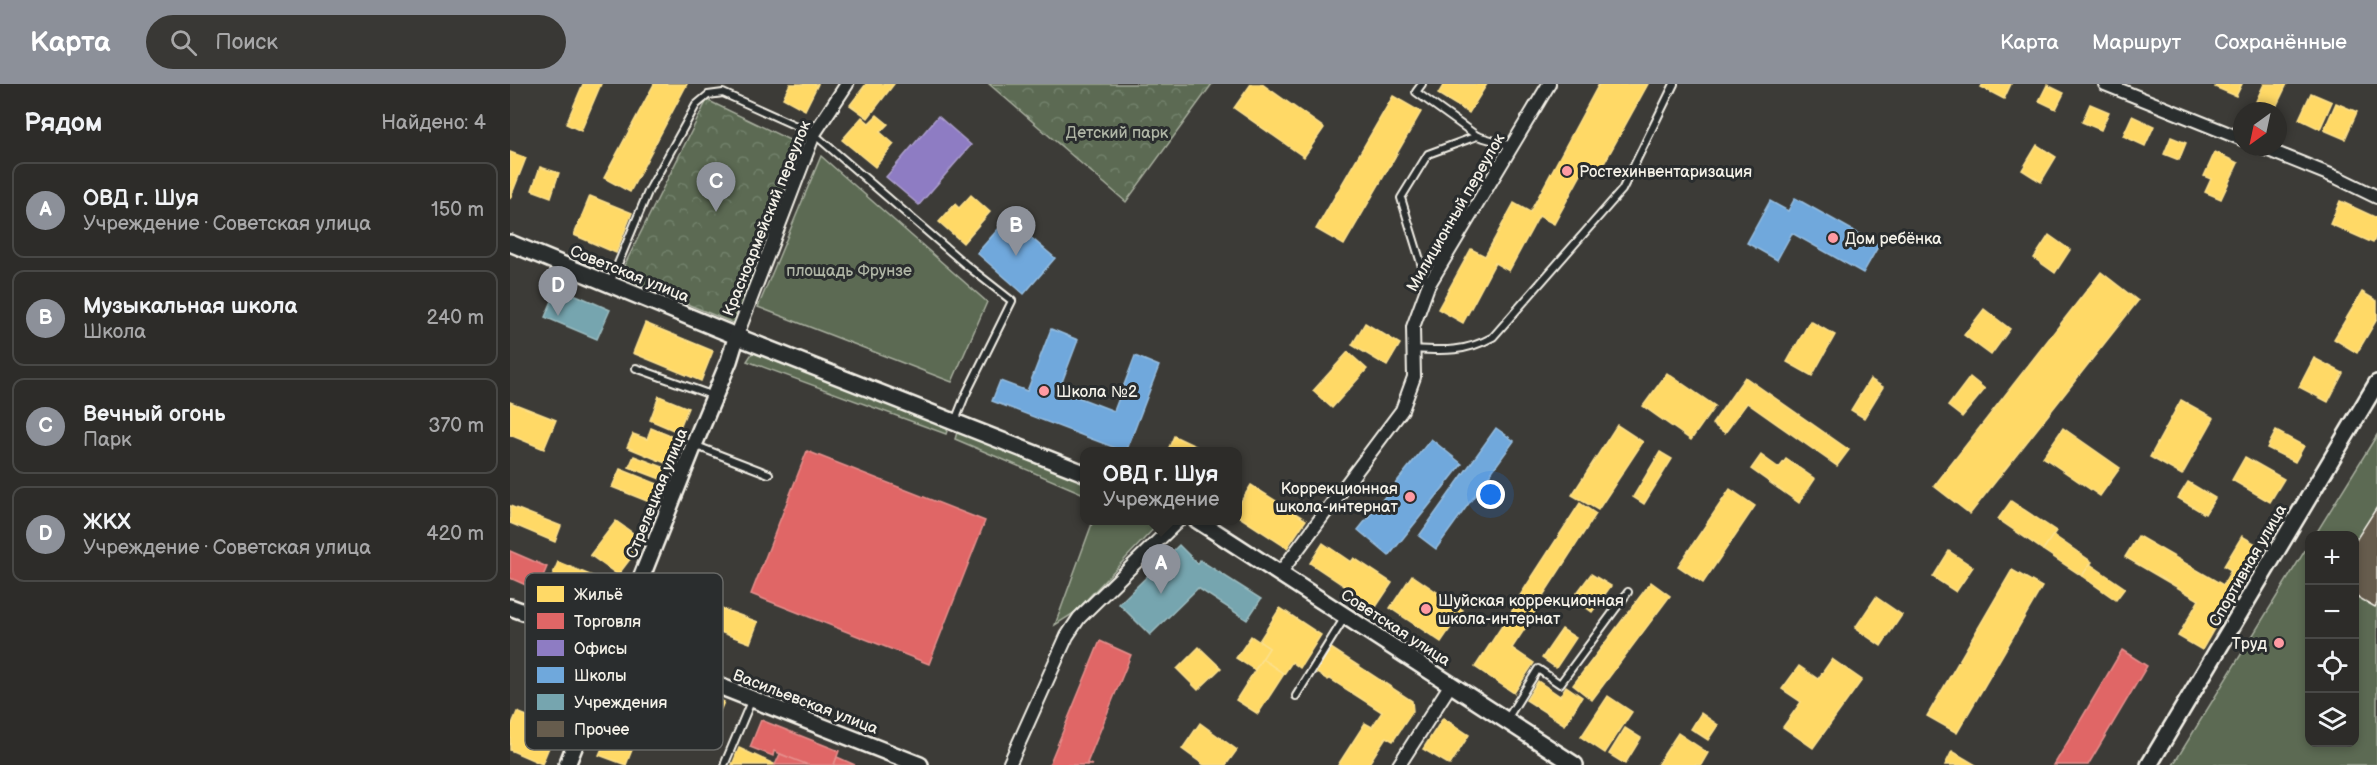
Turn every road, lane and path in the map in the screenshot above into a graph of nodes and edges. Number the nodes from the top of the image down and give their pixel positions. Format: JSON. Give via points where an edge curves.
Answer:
{"nodes":[{"id":1,"x":847,"y":84,"type":"edge"},
{"id":2,"x":1422,"y":84,"type":"edge"},
{"id":3,"x":1549,"y":84,"type":"edge"},
{"id":4,"x":1674,"y":84,"type":"edge"},
{"id":5,"x":2105,"y":84,"type":"edge"},
{"id":6,"x":814,"y":134,"type":"junction"},
{"id":7,"x":2233,"y":135,"type":"edge"},
{"id":8,"x":1477,"y":136,"type":"junction"},
{"id":9,"x":1512,"y":146,"type":"junction"},
{"id":10,"x":2283,"y":156,"type":"edge"},
{"id":11,"x":2377,"y":197,"type":"edge"},
{"id":12,"x":510,"y":243,"type":"edge"},
{"id":13,"x":610,"y":285,"type":"junction"},
{"id":14,"x":1428,"y":286,"type":"junction"},
{"id":15,"x":737,"y":335,"type":"junction"},
{"id":16,"x":1413,"y":349,"type":"junction"},
{"id":17,"x":636,"y":368,"type":"dead end"},
{"id":18,"x":2377,"y":383,"type":"edge"},
{"id":19,"x":714,"y":397,"type":"junction"},
{"id":20,"x":955,"y":421,"type":"junction"},
{"id":21,"x":694,"y":445,"type":"junction"},
{"id":22,"x":1080,"y":470,"type":"edge"},
{"id":23,"x":769,"y":474,"type":"dead end"},
{"id":24,"x":1174,"y":525,"type":"edge"},
{"id":25,"x":1205,"y":525,"type":"edge"},
{"id":26,"x":643,"y":573,"type":"edge"},
{"id":27,"x":1280,"y":573,"type":"junction"},
{"id":28,"x":1628,"y":592,"type":"dead end"},
{"id":29,"x":510,"y":607,"type":"edge"},
{"id":30,"x":525,"y":612,"type":"edge"},
{"id":31,"x":1345,"y":616,"type":"junction"},
{"id":32,"x":1451,"y":684,"type":"junction"},
{"id":33,"x":723,"y":688,"type":"edge"},
{"id":34,"x":1296,"y":696,"type":"dead end"},
{"id":35,"x":749,"y":706,"type":"dead end"},
{"id":36,"x":1506,"y":720,"type":"junction"},
{"id":37,"x":573,"y":750,"type":"edge"},
{"id":38,"x":725,"y":763,"type":"dead end"},
{"id":39,"x":567,"y":765,"type":"edge"},
{"id":40,"x":920,"y":765,"type":"edge"},
{"id":41,"x":1010,"y":765,"type":"edge"},
{"id":42,"x":1399,"y":765,"type":"edge"},
{"id":43,"x":1575,"y":765,"type":"edge"},
{"id":44,"x":2149,"y":765,"type":"edge"}],
"edges":[{"from":1,"to":6,"type":"street","name":"Красноармейский переулок"},
{"from":2,"to":8,"type":"lane","via":[[1416,92]]},
{"from":3,"to":9,"type":"street","name":"Милиционный переулок"},
{"from":4,"to":16,"type":"lane","via":[[1622,190],[1493,337],[1453,351]]},
{"from":5,"to":7,"type":"street"},
{"from":6,"to":13,"type":"lane","via":[[723,93],[708,95],[696,105],[648,192]]},
{"from":6,"to":15,"type":"street","name":"Красноармейский переулок"},
{"from":6,"to":20,"type":"lane","via":[[1012,301]]},
{"from":8,"to":9,"type":"lane"},
{"from":8,"to":14,"type":"lane","via":[[1428,154],[1401,198]]},
{"from":9,"to":14,"type":"street","name":"Милиционный переулок"},
{"from":10,"to":11,"type":"street"},
{"from":12,"to":13,"type":"street","name":"Советская улица"},
{"from":13,"to":15,"type":"street","name":"Советская улица"},
{"from":14,"to":16,"type":"street","name":"Милиционный переулок","via":[[1413,327]]},
{"from":15,"to":19,"type":"street","name":"Стрелецкая улица"},
{"from":15,"to":20,"type":"street"},
{"from":16,"to":27,"type":"street","name":"Милиционный переулок","via":[[1414,377],[1402,410]]},
{"from":17,"to":19,"type":"lane"},
{"from":18,"to":44,"type":"street","name":"Спортивная улица"},
{"from":19,"to":21,"type":"street","name":"Стрелецкая улица"},
{"from":20,"to":22,"type":"street"},
{"from":21,"to":23,"type":"lane"},
{"from":21,"to":26,"type":"street","name":"Стрелецкая улица"},
{"from":24,"to":41,"type":"street","via":[[1079,618],[1067,636]]},
{"from":25,"to":27,"type":"street","name":"Советская улица"},
{"from":27,"to":31,"type":"street","name":"Советская улица"},
{"from":28,"to":36,"type":"lane","via":[[1560,684],[1538,669]]},
{"from":29,"to":30,"type":"street","name":"Васильевская улица"},
{"from":31,"to":32,"type":"street","name":"Советская улица"},
{"from":31,"to":34,"type":"lane"},
{"from":32,"to":36,"type":"street","name":"Советская улица"},
{"from":32,"to":42,"type":"street"},
{"from":33,"to":40,"type":"street","name":"Васильевская улица"},
{"from":35,"to":38,"type":"lane"},
{"from":36,"to":43,"type":"street","name":"Советская улица"},
{"from":37,"to":39,"type":"street","name":"Стрелецкая улица"}]}
